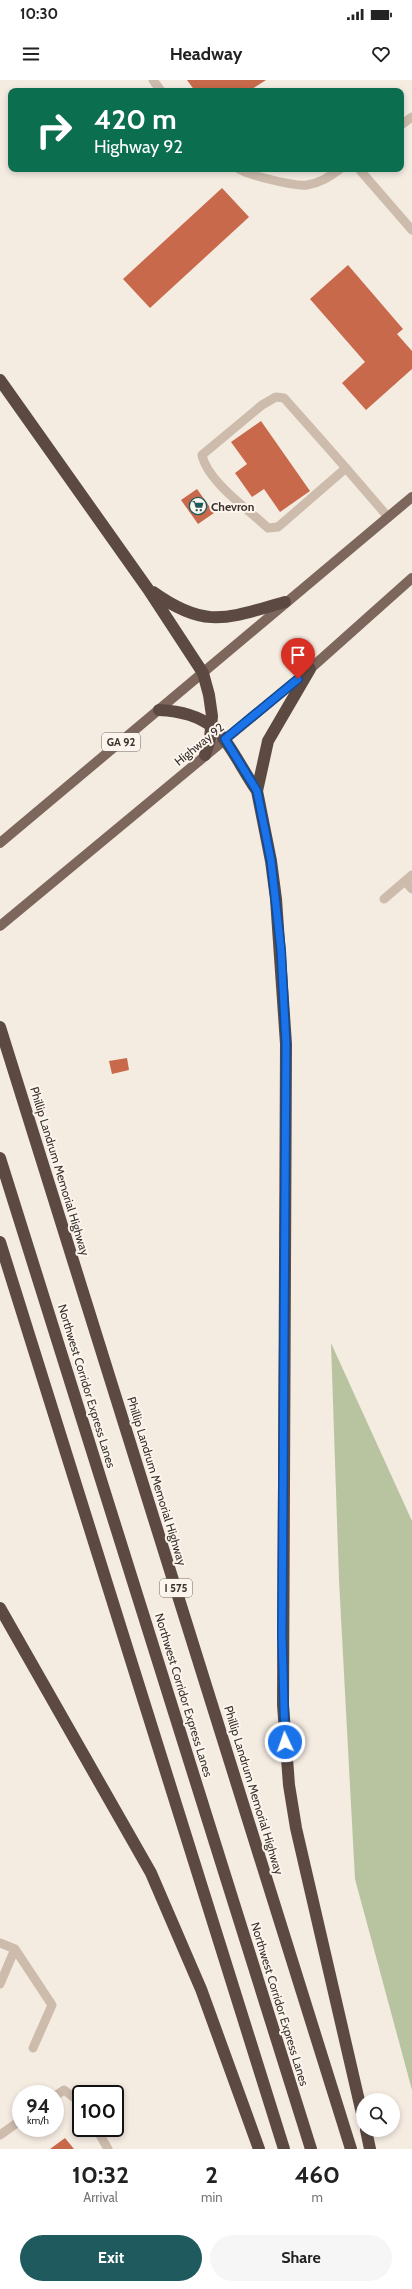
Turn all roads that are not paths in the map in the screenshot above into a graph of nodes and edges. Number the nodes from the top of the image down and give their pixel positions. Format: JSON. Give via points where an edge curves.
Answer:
{"nodes":[{"id":1,"x":244,"y":172,"type":"edge"},
{"id":2,"x":336,"y":172,"type":"edge"},
{"id":3,"x":362,"y":172,"type":"edge"},
{"id":4,"x":412,"y":230,"type":"edge"},
{"id":5,"x":0,"y":380,"type":"edge"},
{"id":6,"x":346,"y":468,"type":"junction"},
{"id":7,"x":412,"y":497,"type":"edge"},
{"id":8,"x":388,"y":517,"type":"junction"},
{"id":9,"x":412,"y":578,"type":"edge"},
{"id":10,"x":148,"y":589,"type":"junction"},
{"id":11,"x":285,"y":602,"type":"junction"},
{"id":12,"x":310,"y":669,"type":"junction"},
{"id":13,"x":203,"y":673,"type":"junction"},
{"id":14,"x":159,"y":710,"type":"junction"},
{"id":15,"x":212,"y":725,"type":"junction"},
{"id":16,"x":225,"y":739,"type":"junction"},
{"id":17,"x":205,"y":755,"type":"junction"},
{"id":18,"x":257,"y":791,"type":"junction"},
{"id":19,"x":0,"y":843,"type":"edge"},
{"id":20,"x":408,"y":878,"type":"edge"},
{"id":21,"x":412,"y":889,"type":"edge"},
{"id":22,"x":384,"y":899,"type":"dead end"},
{"id":23,"x":0,"y":926,"type":"edge"},
{"id":24,"x":0,"y":1026,"type":"edge"},
{"id":25,"x":0,"y":1158,"type":"edge"},
{"id":26,"x":0,"y":1242,"type":"edge"},
{"id":27,"x":0,"y":1608,"type":"edge"},
{"id":28,"x":0,"y":1943,"type":"edge"},
{"id":29,"x":15,"y":1949,"type":"junction"},
{"id":30,"x":0,"y":1984,"type":"edge"},
{"id":31,"x":33,"y":2048,"type":"dead end"},
{"id":32,"x":64,"y":2090,"type":"edge"},
{"id":33,"x":357,"y":2093,"type":"edge"},
{"id":34,"x":72,"y":2096,"type":"edge"},
{"id":35,"x":12,"y":2126,"type":"edge"},
{"id":36,"x":0,"y":2135,"type":"edge"},
{"id":37,"x":101,"y":2137,"type":"edge"},
{"id":38,"x":367,"y":2137,"type":"edge"},
{"id":39,"x":108,"y":2149,"type":"edge"},
{"id":40,"x":259,"y":2149,"type":"edge"},
{"id":41,"x":284,"y":2149,"type":"edge"},
{"id":42,"x":311,"y":2149,"type":"edge"},
{"id":43,"x":351,"y":2149,"type":"edge"},
{"id":44,"x":370,"y":2149,"type":"edge"}],
"edges":[{"from":1,"to":2,"type":"lane","via":[[305,186],[323,181]]},
{"from":3,"to":4,"type":"lane"},
{"from":5,"to":10,"type":"highway"},
{"from":6,"to":6,"type":"lane","via":[[284,398],[276,397],[262,405],[202,455],[211,475],[268,528],[278,527]]},
{"from":6,"to":8,"type":"lane"},
{"from":7,"to":8,"type":"main road","number":"GA 92"},
{"from":8,"to":11,"type":"main road","number":"GA 92"},
{"from":9,"to":12,"type":"main road","name":"Highway 92"},
{"from":10,"to":11,"type":"highway","via":[[173,607],[203,618],[238,615]]},
{"from":10,"to":13,"type":"highway"},
{"from":11,"to":13,"type":"main road","number":"GA 92"},
{"from":12,"to":16,"type":"main road","name":"Highway 92"},
{"from":12,"to":18,"type":"highway","via":[[268,741]]},
{"from":13,"to":14,"type":"main road","number":"GA 92"},
{"from":13,"to":15,"type":"highway","via":[[209,695]]},
{"from":14,"to":15,"type":"highway","via":[[180,711],[198,716]]},
{"from":14,"to":19,"type":"main road","number":"GA 92"},
{"from":15,"to":16,"type":"highway"},
{"from":15,"to":17,"type":"highway"},
{"from":16,"to":17,"type":"main road","name":"Highway 92"},
{"from":16,"to":18,"type":"highway"},
{"from":17,"to":23,"type":"main road","name":"Highway 92"},
{"from":18,"to":33,"type":"highway","via":[[276,899],[285,1022],[282,1628],[285,1742],[302,1855]]},
{"from":20,"to":21,"type":"lane"},
{"from":20,"to":22,"type":"lane"},
{"from":24,"to":43,"type":"highway","name":"Phillip Landrum Memorial Highway","number":"I 575"},
{"from":25,"to":42,"type":"highway","name":"Northwest Corridor Express Lanes"},
{"from":26,"to":41,"type":"highway"},
{"from":27,"to":40,"type":"highway","via":[[151,1873],[201,1989]]},
{"from":28,"to":29,"type":"lane"},
{"from":29,"to":30,"type":"lane"},
{"from":29,"to":31,"type":"lane","via":[[52,2005]]},
{"from":32,"to":34,"type":"lane"},
{"from":35,"to":36,"type":"lane"},
{"from":37,"to":39,"type":"lane"},
{"from":38,"to":44,"type":"highway"}]}
